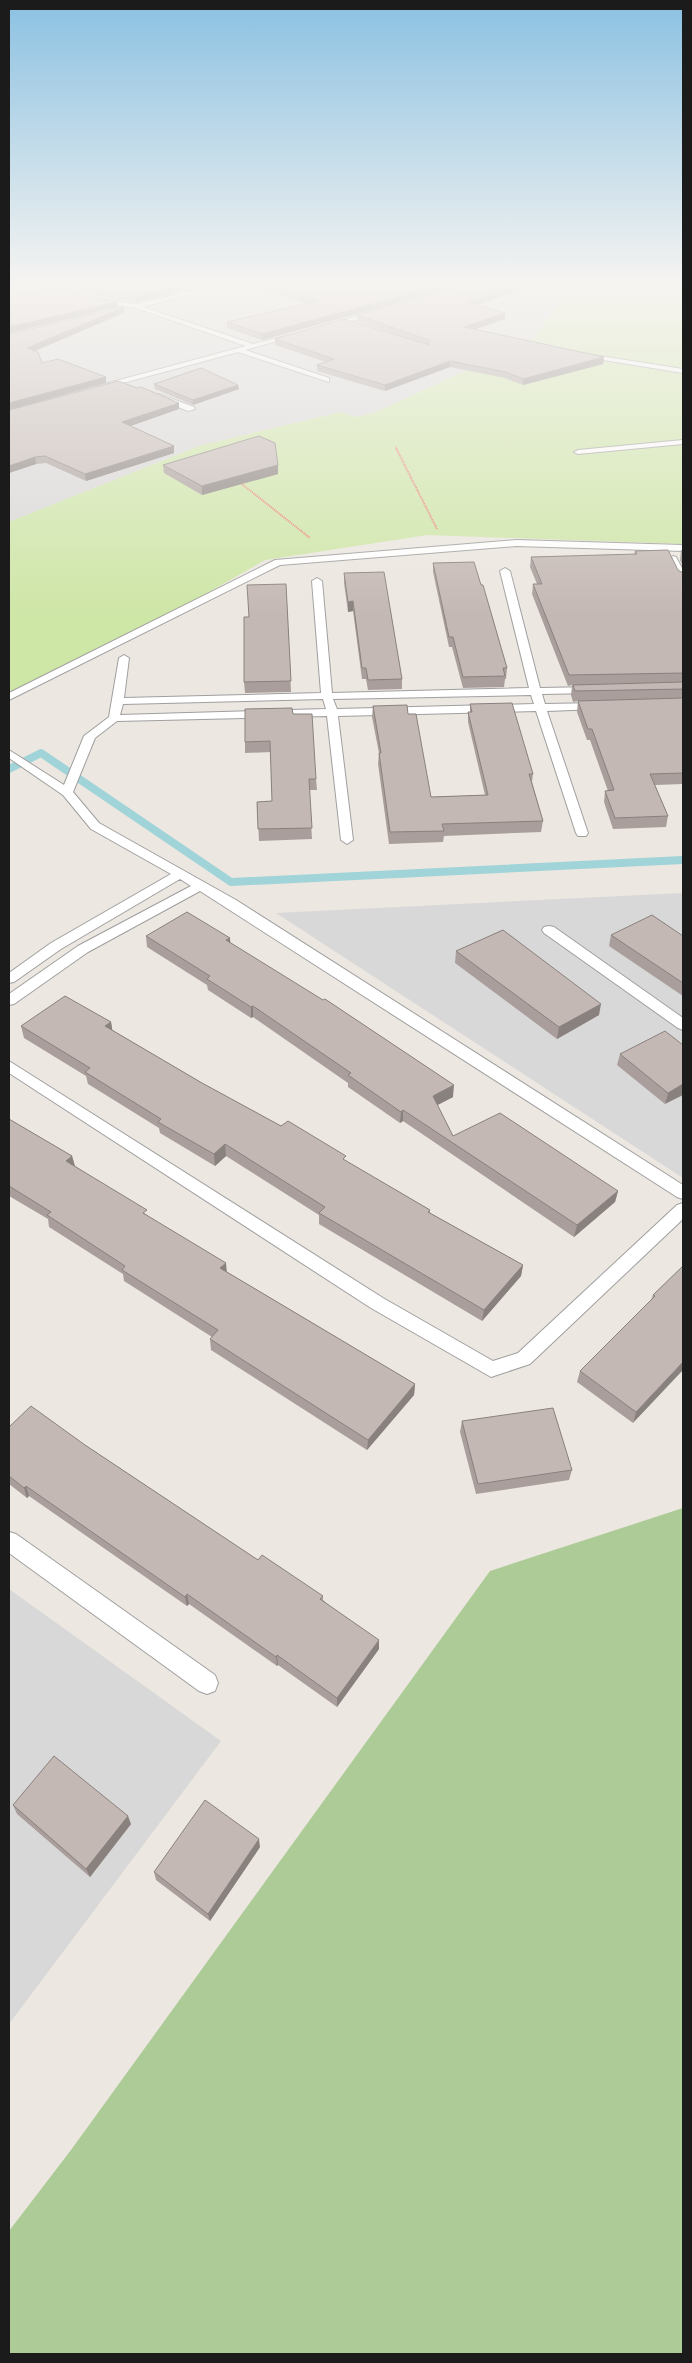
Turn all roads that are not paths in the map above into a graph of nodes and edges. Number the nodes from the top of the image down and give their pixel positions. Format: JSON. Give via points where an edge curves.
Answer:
{"nodes":[{"id":1,"x":160,"y":396,"type":"edge"},
{"id":2,"x":191,"y":409,"type":"edge"},
{"id":3,"x":683,"y":442,"type":"edge"},
{"id":4,"x":578,"y":452,"type":"dead end"},
{"id":5,"x":683,"y":548,"type":"edge"},
{"id":6,"x":673,"y":559,"type":"edge"},
{"id":7,"x":505,"y":571,"type":"dead end"},
{"id":8,"x":683,"y":580,"type":"edge"},
{"id":9,"x":317,"y":581,"type":"dead end"},
{"id":10,"x":124,"y":658,"type":"dead end"},
{"id":11,"x":604,"y":690,"type":"edge"},
{"id":12,"x":536,"y":692,"type":"junction"},
{"id":13,"x":9,"y":696,"type":"edge"},
{"id":14,"x":327,"y":696,"type":"junction"},
{"id":15,"x":118,"y":700,"type":"junction"},
{"id":16,"x":608,"y":706,"type":"edge"},
{"id":17,"x":542,"y":707,"type":"junction"},
{"id":18,"x":332,"y":712,"type":"junction"},
{"id":19,"x":114,"y":718,"type":"junction"},
{"id":20,"x":9,"y":753,"type":"edge"},
{"id":21,"x":67,"y":792,"type":"junction"},
{"id":22,"x":582,"y":833,"type":"dead end"},
{"id":23,"x":347,"y":840,"type":"dead end"},
{"id":24,"x":180,"y":874,"type":"junction"},
{"id":25,"x":200,"y":886,"type":"junction"},
{"id":26,"x":549,"y":930,"type":"dead end"},
{"id":27,"x":9,"y":979,"type":"edge"},
{"id":28,"x":9,"y":1002,"type":"edge"},
{"id":29,"x":683,"y":1025,"type":"edge"},
{"id":30,"x":9,"y":1066,"type":"edge"},
{"id":31,"x":683,"y":1193,"type":"edge"},
{"id":32,"x":683,"y":1209,"type":"edge"},
{"id":33,"x":9,"y":1541,"type":"edge"},
{"id":34,"x":207,"y":1683,"type":"dead end"}],
"edges":[{"from":1,"to":2,"type":"lane"},
{"from":3,"to":4,"type":"lane"},
{"from":5,"to":13,"type":"lane","via":[[516,543],[278,562]]},
{"from":6,"to":8,"type":"lane"},
{"from":7,"to":12,"type":"lane"},
{"from":9,"to":14,"type":"lane"},
{"from":10,"to":15,"type":"lane"},
{"from":11,"to":12,"type":"lane"},
{"from":12,"to":14,"type":"lane"},
{"from":12,"to":17,"type":"lane"},
{"from":14,"to":15,"type":"lane"},
{"from":14,"to":18,"type":"lane"},
{"from":15,"to":19,"type":"lane"},
{"from":16,"to":17,"type":"lane"},
{"from":17,"to":18,"type":"lane"},
{"from":17,"to":22,"type":"lane"},
{"from":18,"to":19,"type":"lane"},
{"from":18,"to":23,"type":"lane"},
{"from":19,"to":21,"type":"lane","via":[[90,736]]},
{"from":20,"to":21,"type":"lane"},
{"from":21,"to":24,"type":"lane","via":[[94,826]]},
{"from":24,"to":25,"type":"lane"},
{"from":24,"to":27,"type":"lane","via":[[56,946]]},
{"from":25,"to":28,"type":"lane","via":[[83,949]]},
{"from":25,"to":31,"type":"lane"},
{"from":26,"to":29,"type":"lane"},
{"from":30,"to":32,"type":"lane","via":[[377,1303],[491,1369],[524,1358]]},
{"from":33,"to":34,"type":"lane"}]}
